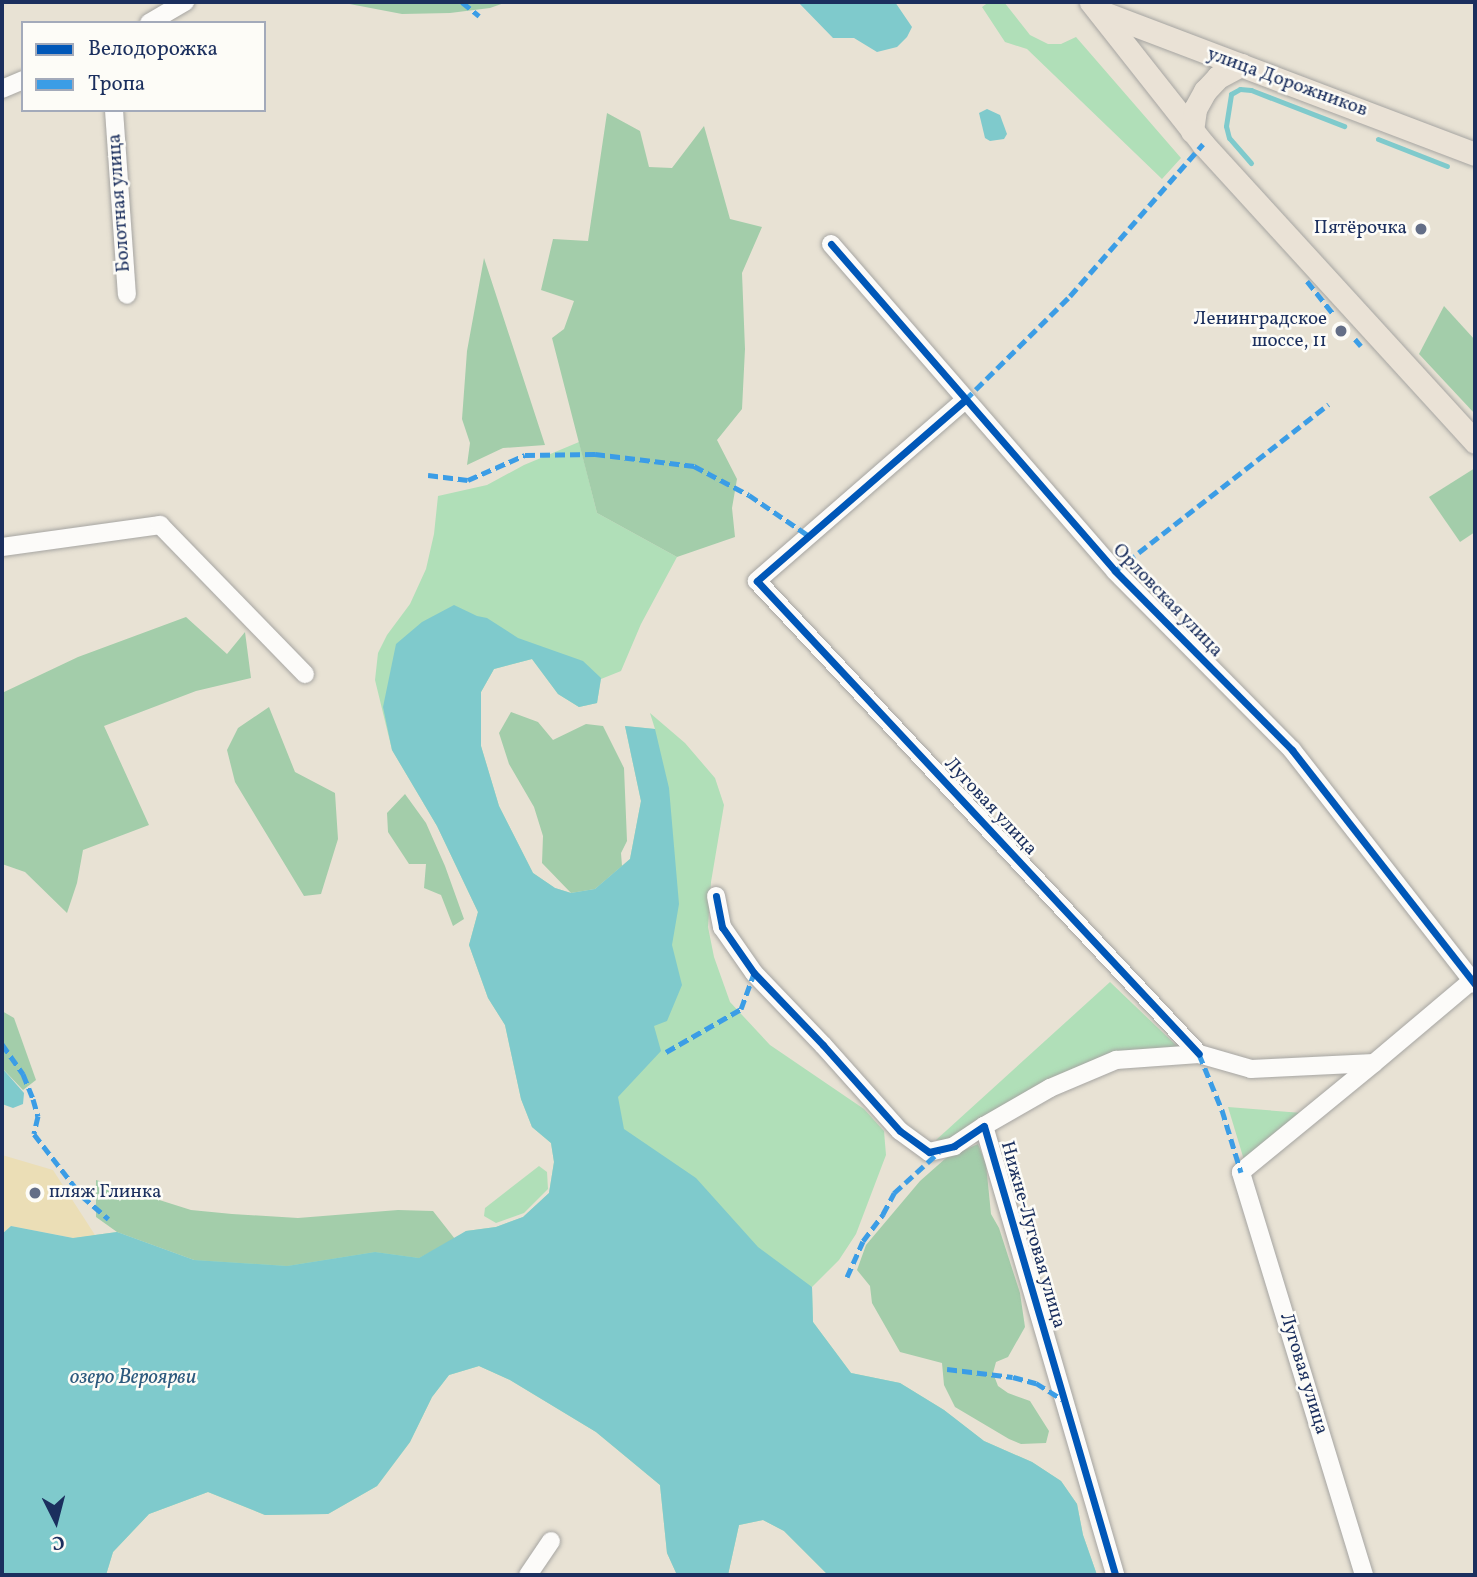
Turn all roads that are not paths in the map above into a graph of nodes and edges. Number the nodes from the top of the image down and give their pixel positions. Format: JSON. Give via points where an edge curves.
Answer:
{"nodes":[{"id":1,"x":185,"y":2,"type":"edge"},
{"id":2,"x":1094,"y":6,"type":"edge"},
{"id":3,"x":152,"y":21,"type":"edge"},
{"id":4,"x":1241,"y":65,"type":"junction"},
{"id":5,"x":21,"y":81,"type":"edge"},
{"id":6,"x":2,"y":89,"type":"edge"},
{"id":7,"x":114,"y":112,"type":"edge"},
{"id":8,"x":1192,"y":131,"type":"junction"},
{"id":9,"x":1475,"y":154,"type":"edge"},
{"id":10,"x":831,"y":244,"type":"dead end"},
{"id":11,"x":127,"y":295,"type":"dead end"},
{"id":12,"x":965,"y":400,"type":"junction"},
{"id":13,"x":1475,"y":442,"type":"edge"},
{"id":14,"x":2,"y":547,"type":"edge"},
{"id":15,"x":305,"y":674,"type":"dead end"},
{"id":16,"x":716,"y":896,"type":"dead end"},
{"id":17,"x":1475,"y":981,"type":"edge"},
{"id":18,"x":1199,"y":1055,"type":"junction"},
{"id":19,"x":1374,"y":1063,"type":"junction"},
{"id":20,"x":984,"y":1126,"type":"junction"},
{"id":21,"x":551,"y":1541,"type":"dead end"},
{"id":22,"x":528,"y":1575,"type":"edge"},
{"id":23,"x":1115,"y":1575,"type":"edge"},
{"id":24,"x":1364,"y":1575,"type":"edge"}],
"edges":[{"from":1,"to":3,"type":"street"},
{"from":2,"to":4,"type":"main road","name":"улица Дорожников"},
{"from":2,"to":8,"type":"main road"},
{"from":4,"to":8,"type":"main road","via":[[1205,91],[1195,109]]},
{"from":4,"to":9,"type":"main road","name":"улица Дорожников"},
{"from":5,"to":6,"type":"street"},
{"from":7,"to":11,"type":"street","name":"Болотная улица"},
{"from":8,"to":13,"type":"main road"},
{"from":10,"to":12,"type":"street","name":"Орловская улица"},
{"from":12,"to":17,"type":"street","name":"Орловская улица","via":[[1115,572],[1292,750]]},
{"from":12,"to":18,"type":"street","name":"Луговая улица","via":[[757,580]]},
{"from":14,"to":15,"type":"street","via":[[160,525]]},
{"from":16,"to":20,"type":"street","name":"Нижне-Луговая улица","via":[[722,928],[754,974],[900,1131],[929,1152],[954,1146]]},
{"from":17,"to":19,"type":"street"},
{"from":18,"to":19,"type":"street","via":[[1251,1069]]},
{"from":18,"to":20,"type":"street","via":[[1116,1060],[1050,1088]]},
{"from":19,"to":24,"type":"street","name":"Луговая улица","via":[[1241,1172]]},
{"from":20,"to":23,"type":"street","name":"Нижне-Луговая улица"},
{"from":21,"to":22,"type":"street"}]}
